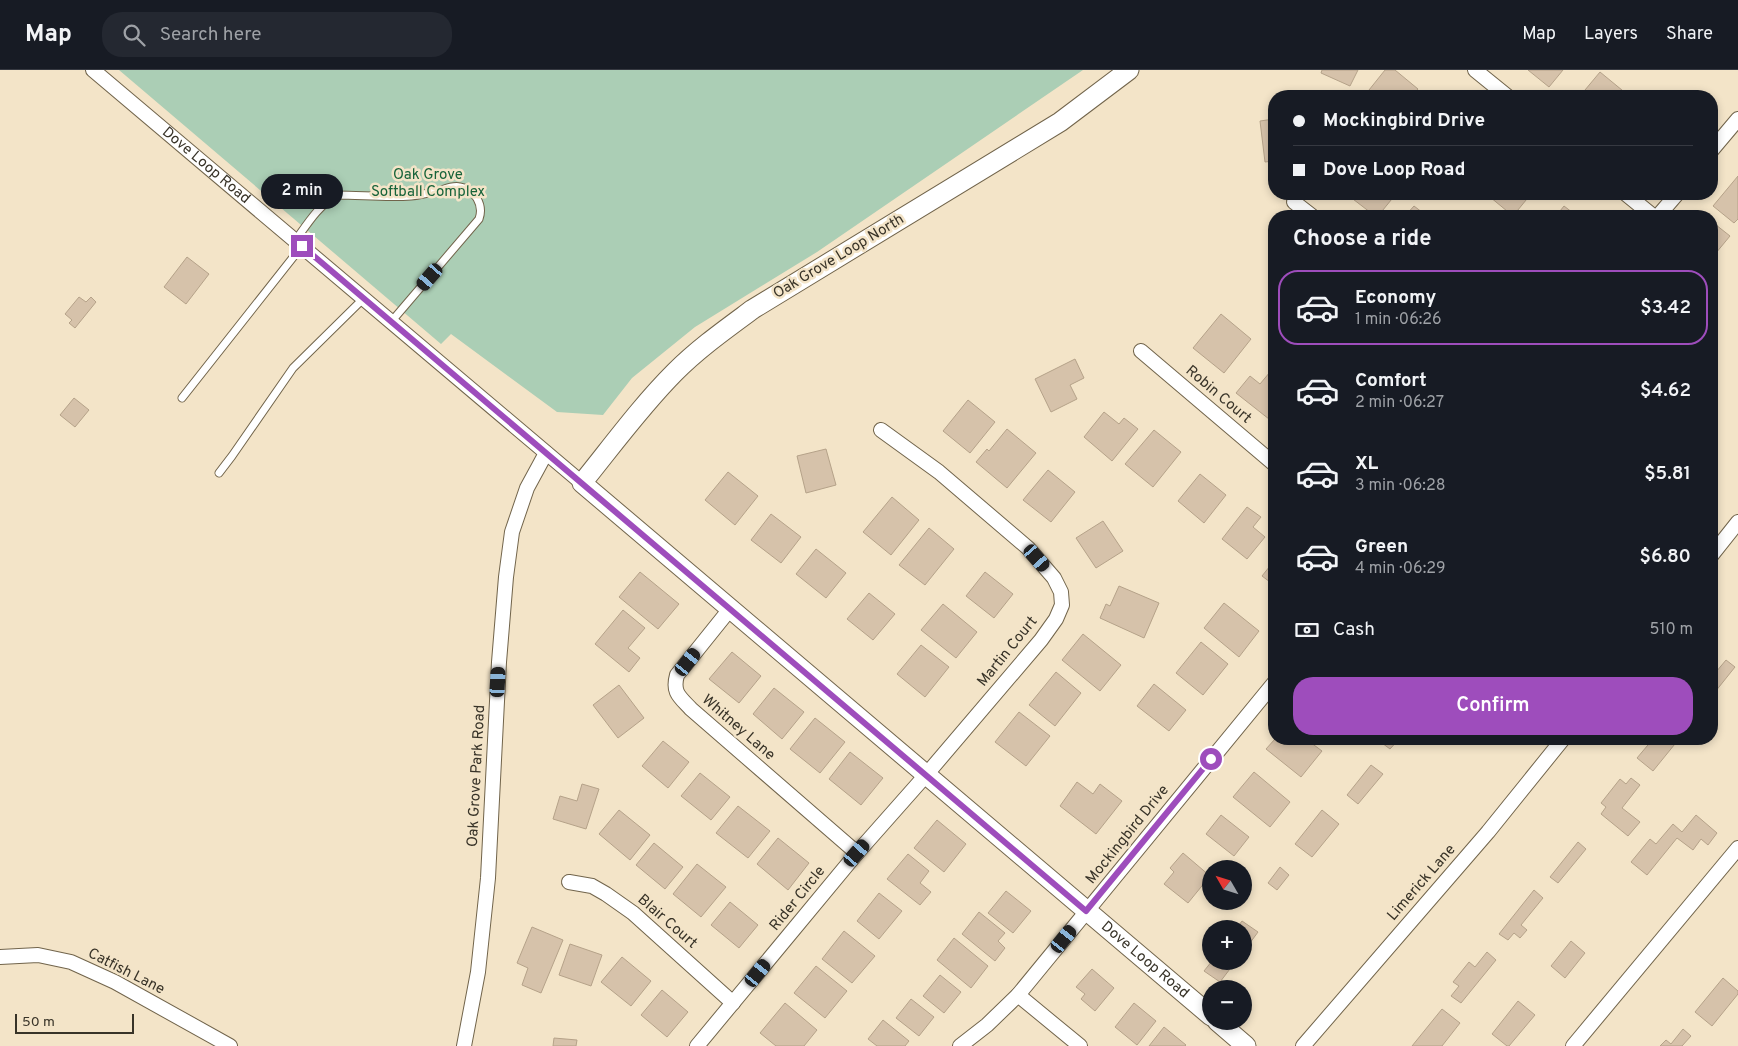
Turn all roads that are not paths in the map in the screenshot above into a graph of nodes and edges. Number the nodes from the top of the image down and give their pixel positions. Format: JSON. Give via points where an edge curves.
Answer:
{"nodes":[{"id":1,"x":93,"y":70,"type":"edge"},
{"id":2,"x":1129,"y":70,"type":"edge"},
{"id":3,"x":1475,"y":70,"type":"edge"},
{"id":4,"x":1500,"y":90,"type":"edge"},
{"id":5,"x":1738,"y":119,"type":"edge"},
{"id":6,"x":1718,"y":143,"type":"edge"},
{"id":7,"x":1633,"y":200,"type":"edge"},
{"id":8,"x":1671,"y":200,"type":"edge"},
{"id":9,"x":1294,"y":202,"type":"dead end"},
{"id":10,"x":1304,"y":210,"type":"edge"},
{"id":11,"x":1646,"y":210,"type":"edge"},
{"id":12,"x":1663,"y":210,"type":"edge"},
{"id":13,"x":298,"y":244,"type":"junction"},
{"id":14,"x":363,"y":299,"type":"junction"},
{"id":15,"x":391,"y":322,"type":"junction"},
{"id":16,"x":1141,"y":351,"type":"dead end"},
{"id":17,"x":182,"y":398,"type":"dead end"},
{"id":18,"x":881,"y":430,"type":"dead end"},
{"id":19,"x":546,"y":453,"type":"junction"},
{"id":20,"x":1268,"y":459,"type":"edge"},
{"id":21,"x":219,"y":473,"type":"dead end"},
{"id":22,"x":582,"y":483,"type":"junction"},
{"id":23,"x":1738,"y":522,"type":"edge"},
{"id":24,"x":1718,"y":547,"type":"edge"},
{"id":25,"x":730,"y":609,"type":"junction"},
{"id":26,"x":1268,"y":691,"type":"edge"},
{"id":27,"x":1557,"y":745,"type":"edge"},
{"id":28,"x":926,"y":775,"type":"junction"},
{"id":29,"x":1738,"y":848,"type":"edge"},
{"id":30,"x":857,"y":853,"type":"junction"},
{"id":31,"x":569,"y":882,"type":"dead end"},
{"id":32,"x":1086,"y":911,"type":"junction"},
{"id":33,"x":0,"y":957,"type":"edge"},
{"id":34,"x":1018,"y":995,"type":"junction"},
{"id":35,"x":733,"y":1003,"type":"junction"},
{"id":36,"x":1202,"y":1008,"type":"edge"},
{"id":37,"x":1227,"y":1030,"type":"edge"},
{"id":38,"x":230,"y":1046,"type":"edge"},
{"id":39,"x":464,"y":1046,"type":"edge"},
{"id":40,"x":697,"y":1046,"type":"edge"},
{"id":41,"x":960,"y":1046,"type":"edge"},
{"id":42,"x":1080,"y":1046,"type":"edge"},
{"id":43,"x":1246,"y":1046,"type":"edge"},
{"id":44,"x":1303,"y":1046,"type":"edge"},
{"id":45,"x":1573,"y":1046,"type":"edge"}],
"edges":[{"from":1,"to":13,"type":"street","name":"Dove Loop Road"},
{"from":2,"to":22,"type":"street","name":"Oak Grove Loop North","via":[[1060,122],[753,309],[711,340],[676,371]]},
{"from":3,"to":4,"type":"street"},
{"from":5,"to":6,"type":"street"},
{"from":7,"to":11,"type":"street"},
{"from":8,"to":12,"type":"street"},
{"from":9,"to":10,"type":"street"},
{"from":13,"to":14,"type":"street","name":"Dove Loop Road"},
{"from":13,"to":15,"type":"lane","via":[[315,212],[337,195],[412,196],[455,186],[470,190],[480,203],[482,213],[479,219]]},
{"from":13,"to":17,"type":"lane"},
{"from":14,"to":15,"type":"street","name":"Dove Loop Road"},
{"from":14,"to":21,"type":"lane","via":[[294,368]]},
{"from":15,"to":19,"type":"street","name":"Dove Loop Road"},
{"from":16,"to":20,"type":"street","name":"Robin Court"},
{"from":18,"to":28,"type":"street","name":"Martin Court","via":[[939,472],[1028,548],[1054,578],[1061,592],[1062,605],[1041,640]]},
{"from":19,"to":22,"type":"street","name":"Dove Loop Road"},
{"from":19,"to":39,"type":"street","name":"Oak Grove Park Road","via":[[527,488],[512,532],[499,662],[488,878],[478,972]]},
{"from":22,"to":25,"type":"street","name":"Dove Loop Road"},
{"from":23,"to":24,"type":"street"},
{"from":25,"to":28,"type":"street","name":"Dove Loop Road"},
{"from":25,"to":30,"type":"street","name":"Whitney Lane","via":[[677,676],[674,684],[676,693],[691,710]]},
{"from":26,"to":32,"type":"street","name":"Mockingbird Drive"},
{"from":27,"to":44,"type":"street","name":"Limerick Lane","via":[[1488,832]]},
{"from":28,"to":30,"type":"street","name":"Rider Circle"},
{"from":28,"to":32,"type":"street","name":"Dove Loop Road"},
{"from":29,"to":45,"type":"street"},
{"from":30,"to":35,"type":"street","name":"Rider Circle"},
{"from":31,"to":35,"type":"street","name":"Blair Court","via":[[592,886],[633,913]]},
{"from":32,"to":34,"type":"street","name":"Mockingbird Drive"},
{"from":32,"to":36,"type":"street","name":"Dove Loop Road"},
{"from":33,"to":38,"type":"street","name":"Catfish Lane","via":[[38,955],[70,962],[114,982]]},
{"from":34,"to":41,"type":"street","name":"Mockingbird Drive"},
{"from":34,"to":42,"type":"street"},
{"from":35,"to":40,"type":"street","name":"Rider Circle"},
{"from":37,"to":43,"type":"street"}]}
